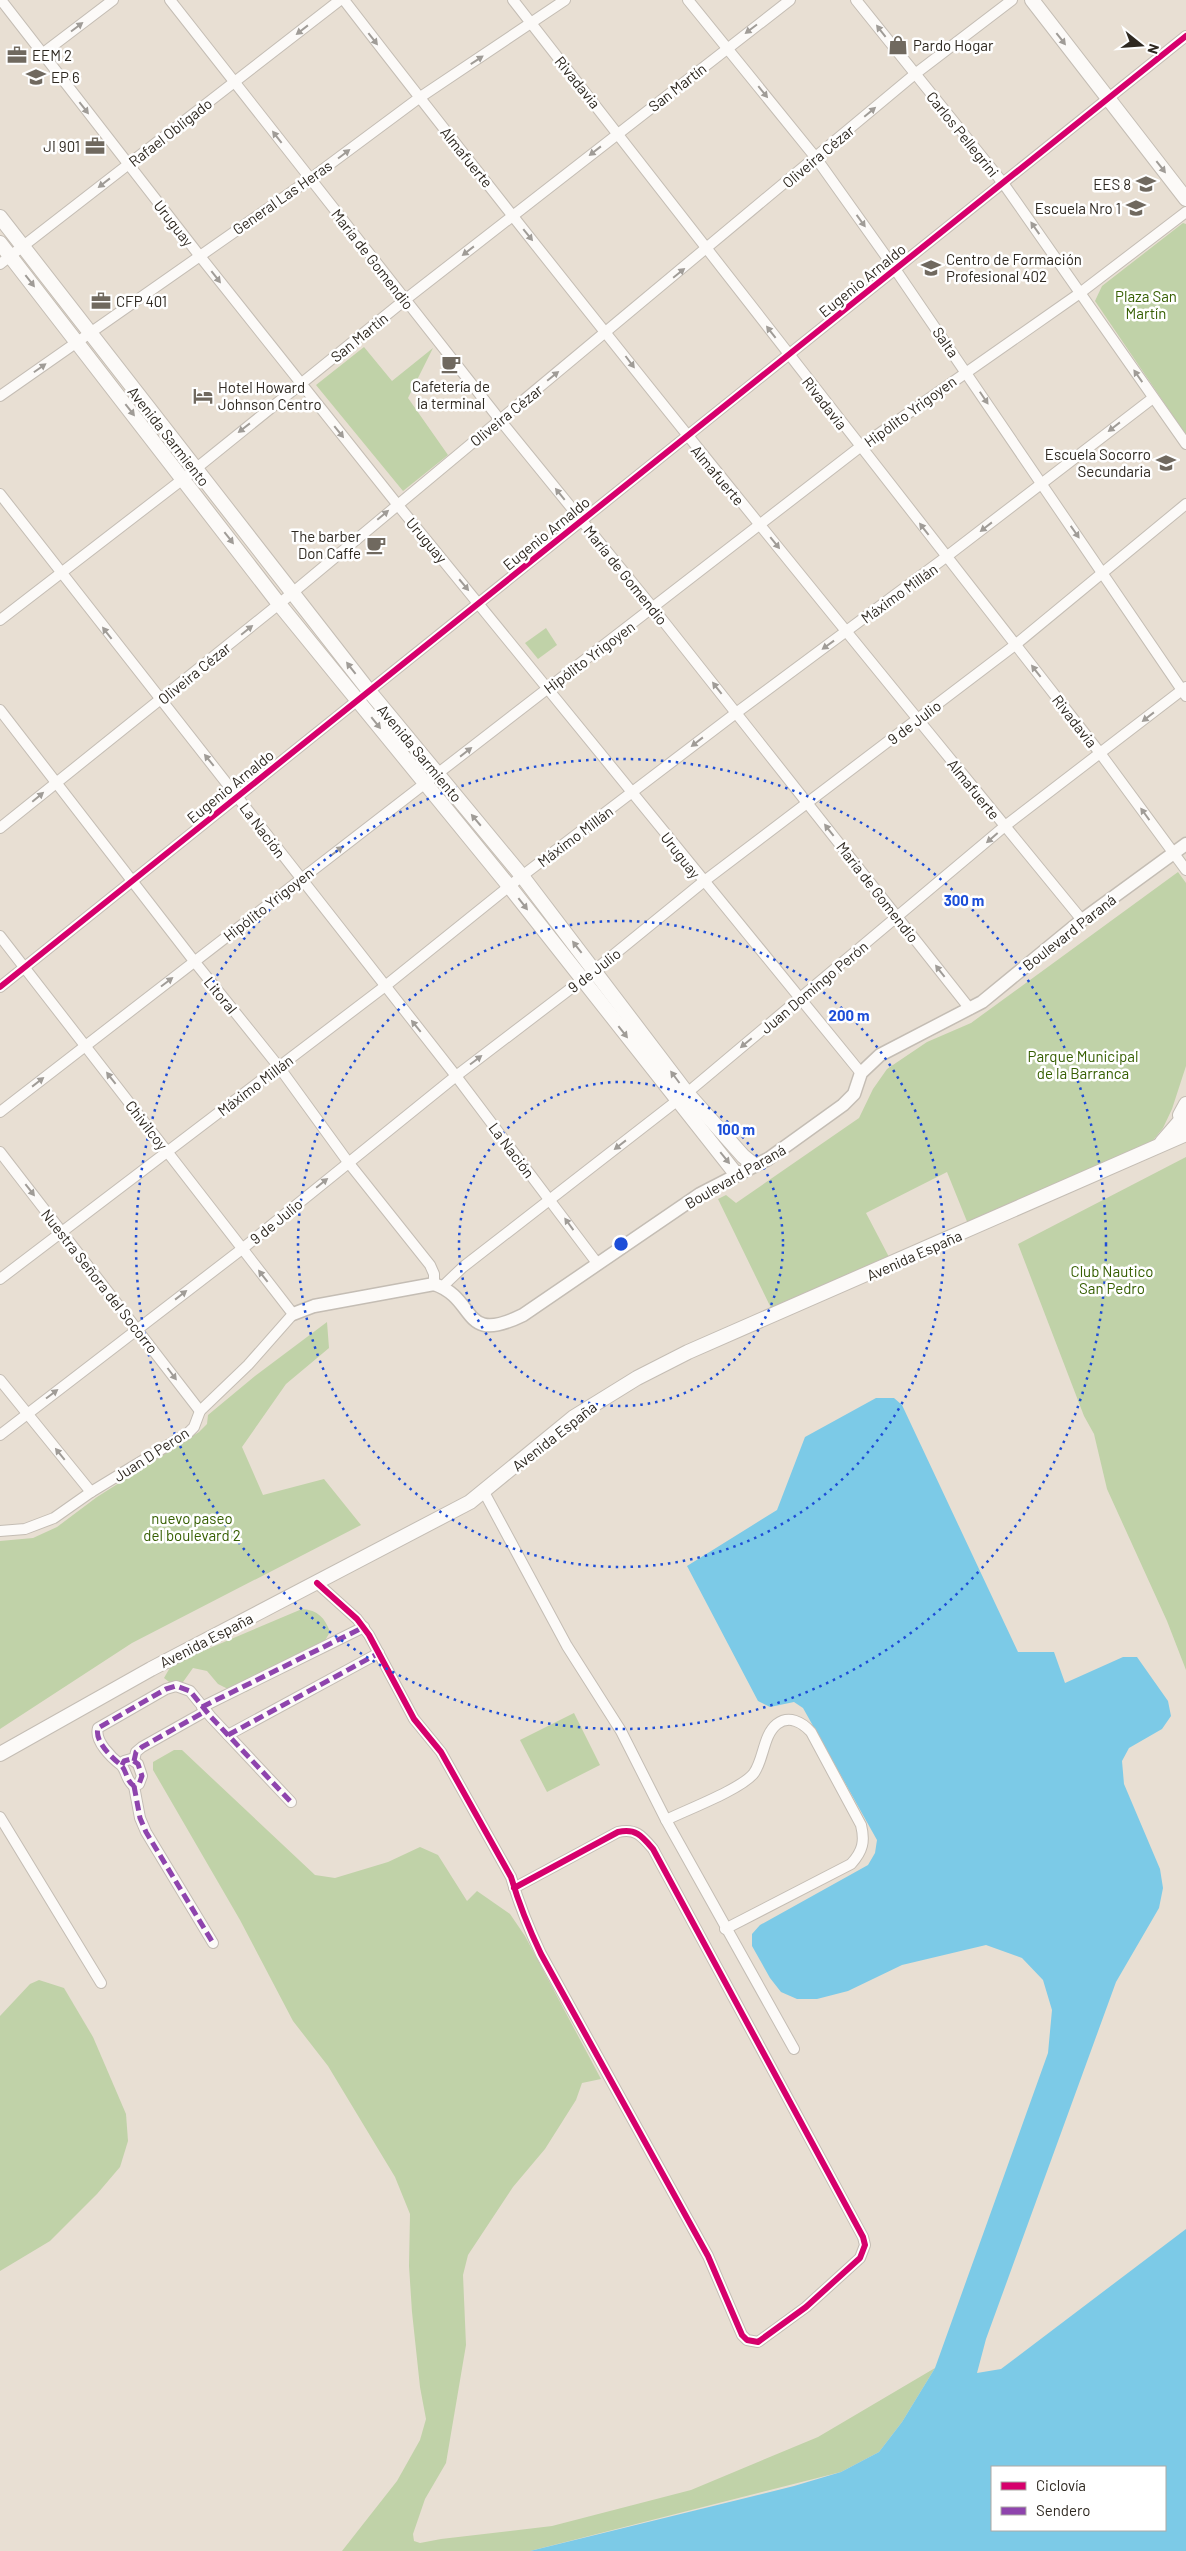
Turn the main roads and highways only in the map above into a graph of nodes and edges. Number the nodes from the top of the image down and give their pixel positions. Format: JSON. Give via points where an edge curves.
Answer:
{"nodes":[{"id":1,"x":1032,"y":0,"type":"edge"},
{"id":2,"x":1186,"y":199,"type":"edge"},
{"id":3,"x":0,"y":217,"type":"edge"},
{"id":4,"x":0,"y":243,"type":"edge"},
{"id":5,"x":5,"y":260,"type":"edge"},
{"id":6,"x":682,"y":1097,"type":"junction"},
{"id":7,"x":1185,"y":1102,"type":"edge"},
{"id":8,"x":1183,"y":1124,"type":"edge"},
{"id":9,"x":1186,"y":1134,"type":"edge"},
{"id":10,"x":1156,"y":1147,"type":"junction"},
{"id":11,"x":754,"y":1165,"type":"road end"},
{"id":12,"x":736,"y":1174,"type":"road end"},
{"id":13,"x":0,"y":1754,"type":"edge"}],
"edges":[{"from":1,"to":2,"type":"main road","one_way":true},
{"from":6,"to":3,"type":"main road","name":"Avenida Sarmiento","one_way":true,"via":[[595,970],[369,691]]},
{"from":4,"to":5,"type":"main road","name":"Avenida Sarmiento"},
{"from":5,"to":6,"type":"main road","name":"Avenida Sarmiento","one_way":true,"via":[[77,342],[280,604],[509,886],[581,980]]},
{"from":6,"to":11,"type":"main road","name":"Avenida Sarmiento"},
{"from":6,"to":12,"type":"main road","name":"Avenida Sarmiento","one_way":true},
{"from":7,"to":8,"type":"main road","name":"Avenida España"},
{"from":8,"to":10,"type":"main road","name":"Avenida España"},
{"from":9,"to":10,"type":"main road","name":"Avenida España"},
{"from":10,"to":13,"type":"main road","name":"Avenida España","via":[[688,1352],[637,1378],[574,1417],[470,1502],[151,1669]]}]}
